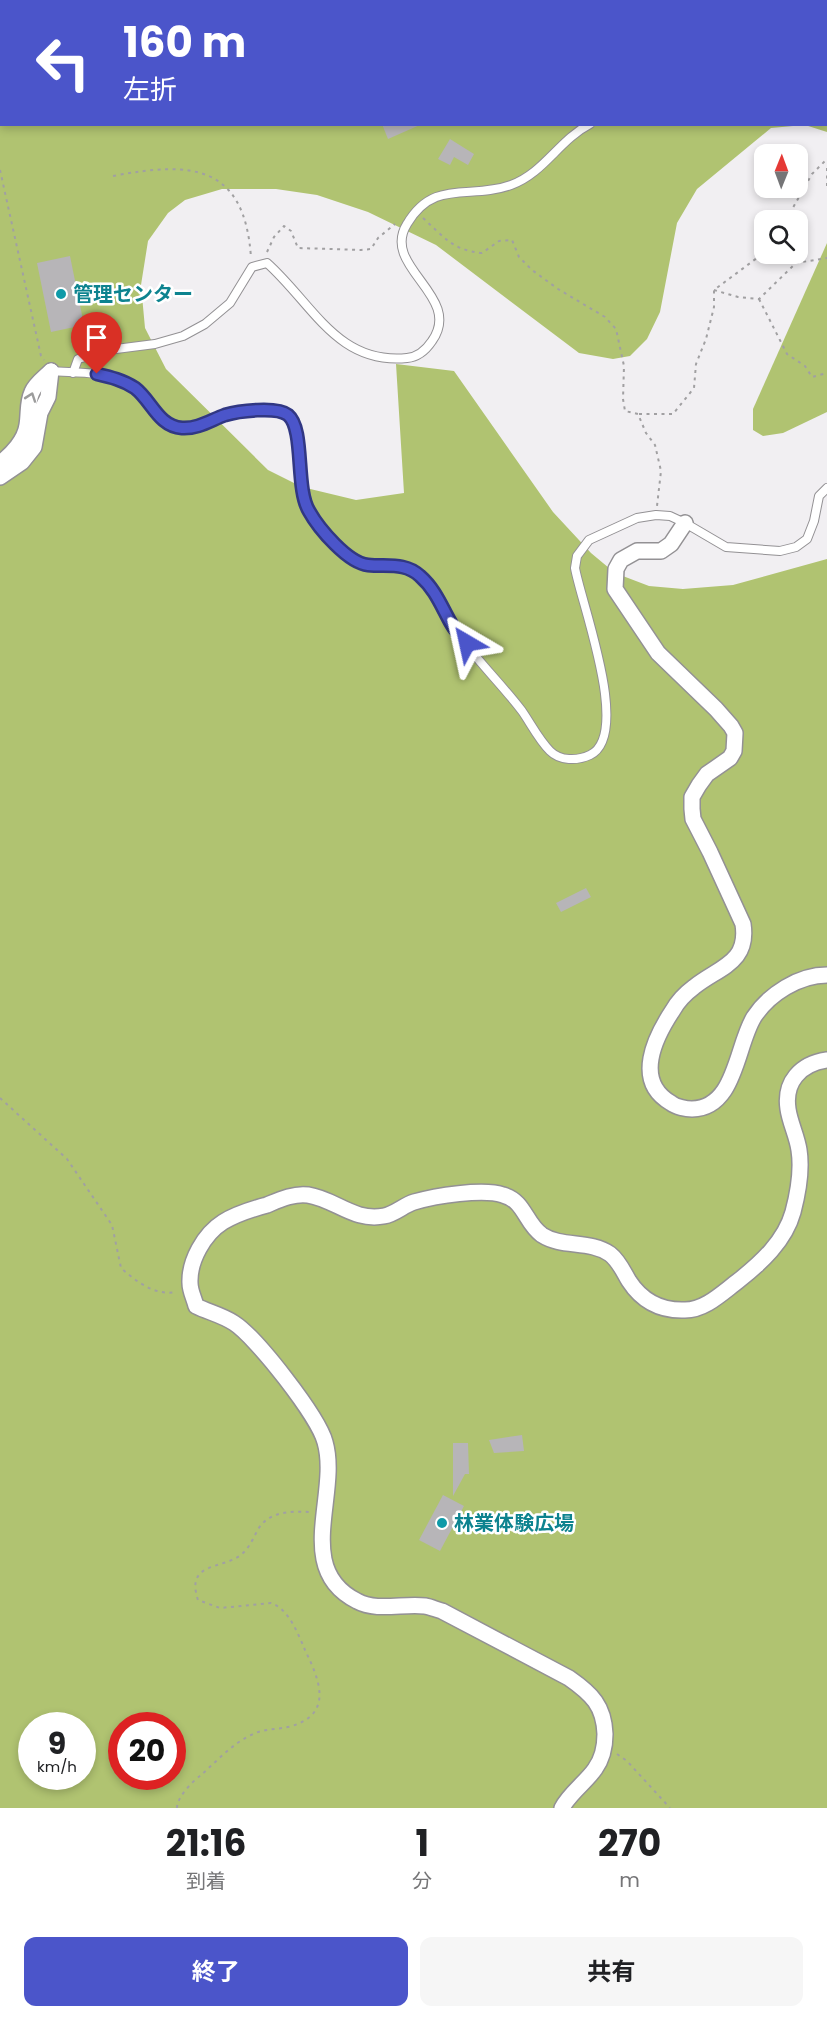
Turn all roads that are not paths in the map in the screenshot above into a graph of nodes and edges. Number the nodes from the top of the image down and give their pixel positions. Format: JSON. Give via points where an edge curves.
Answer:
{"nodes":[{"id":1,"x":587,"y":126,"type":"edge"},
{"id":2,"x":51,"y":370,"type":"junction"},
{"id":3,"x":73,"y":373,"type":"junction"},
{"id":4,"x":0,"y":463,"type":"edge"},
{"id":5,"x":0,"y":477,"type":"edge"},
{"id":6,"x":827,"y":488,"type":"edge"},
{"id":7,"x":685,"y":523,"type":"junction"},
{"id":8,"x":827,"y":975,"type":"edge"},
{"id":9,"x":827,"y":1060,"type":"edge"},
{"id":10,"x":562,"y":1808,"type":"edge"}],
"edges":[{"from":1,"to":3,"type":"lane","via":[[526,179],[493,191],[447,193],[424,202],[415,211],[405,226],[401,247],[404,259],[433,297],[440,320],[439,330],[426,350],[412,357],[373,357],[350,347],[267,263],[252,267],[230,303],[205,324],[155,344],[116,349],[78,360]]},
{"from":2,"to":3,"type":"lane"},
{"from":4,"to":2,"type":"street","one_way":true,"via":[[21,442],[32,390]]},
{"from":2,"to":5,"type":"street","via":[[34,447],[22,462]]},
{"from":3,"to":7,"type":"lane","via":[[121,380],[135,389],[164,422],[181,428],[256,411],[288,415],[295,426],[303,498],[325,532],[351,560],[366,565],[406,567],[420,575],[438,597],[453,626],[550,751],[564,759],[581,759],[597,752],[604,736],[606,714],[603,678],[575,568],[577,556],[589,540],[637,518],[656,514]]},
{"from":6,"to":7,"type":"lane","via":[[819,496],[807,538],[796,547],[780,551],[726,547]]},
{"from":7,"to":8,"type":"street","via":[[671,544],[661,551],[637,551],[621,560],[616,569],[615,589],[658,653],[735,733],[734,751],[699,785],[692,809],[745,935],[740,953],[686,993],[659,1033],[650,1059],[654,1084],[660,1094],[688,1109],[703,1109],[715,1102],[728,1086],[747,1029],[762,1006],[809,977]]},
{"from":9,"to":10,"type":"street","via":[[816,1062],[791,1080],[788,1110],[799,1161],[787,1227],[776,1246],[753,1270],[705,1305],[688,1311],[659,1307],[638,1292],[608,1253],[552,1240],[533,1227],[516,1201],[486,1191],[414,1202],[385,1216],[359,1216],[306,1194],[290,1196],[224,1221],[211,1232],[196,1256],[189,1281],[196,1306],[244,1330],[286,1380],[324,1439],[327,1454],[322,1556],[328,1574],[341,1589],[370,1605],[425,1606],[442,1611],[570,1678],[596,1701],[604,1717],[602,1757]]}]}
